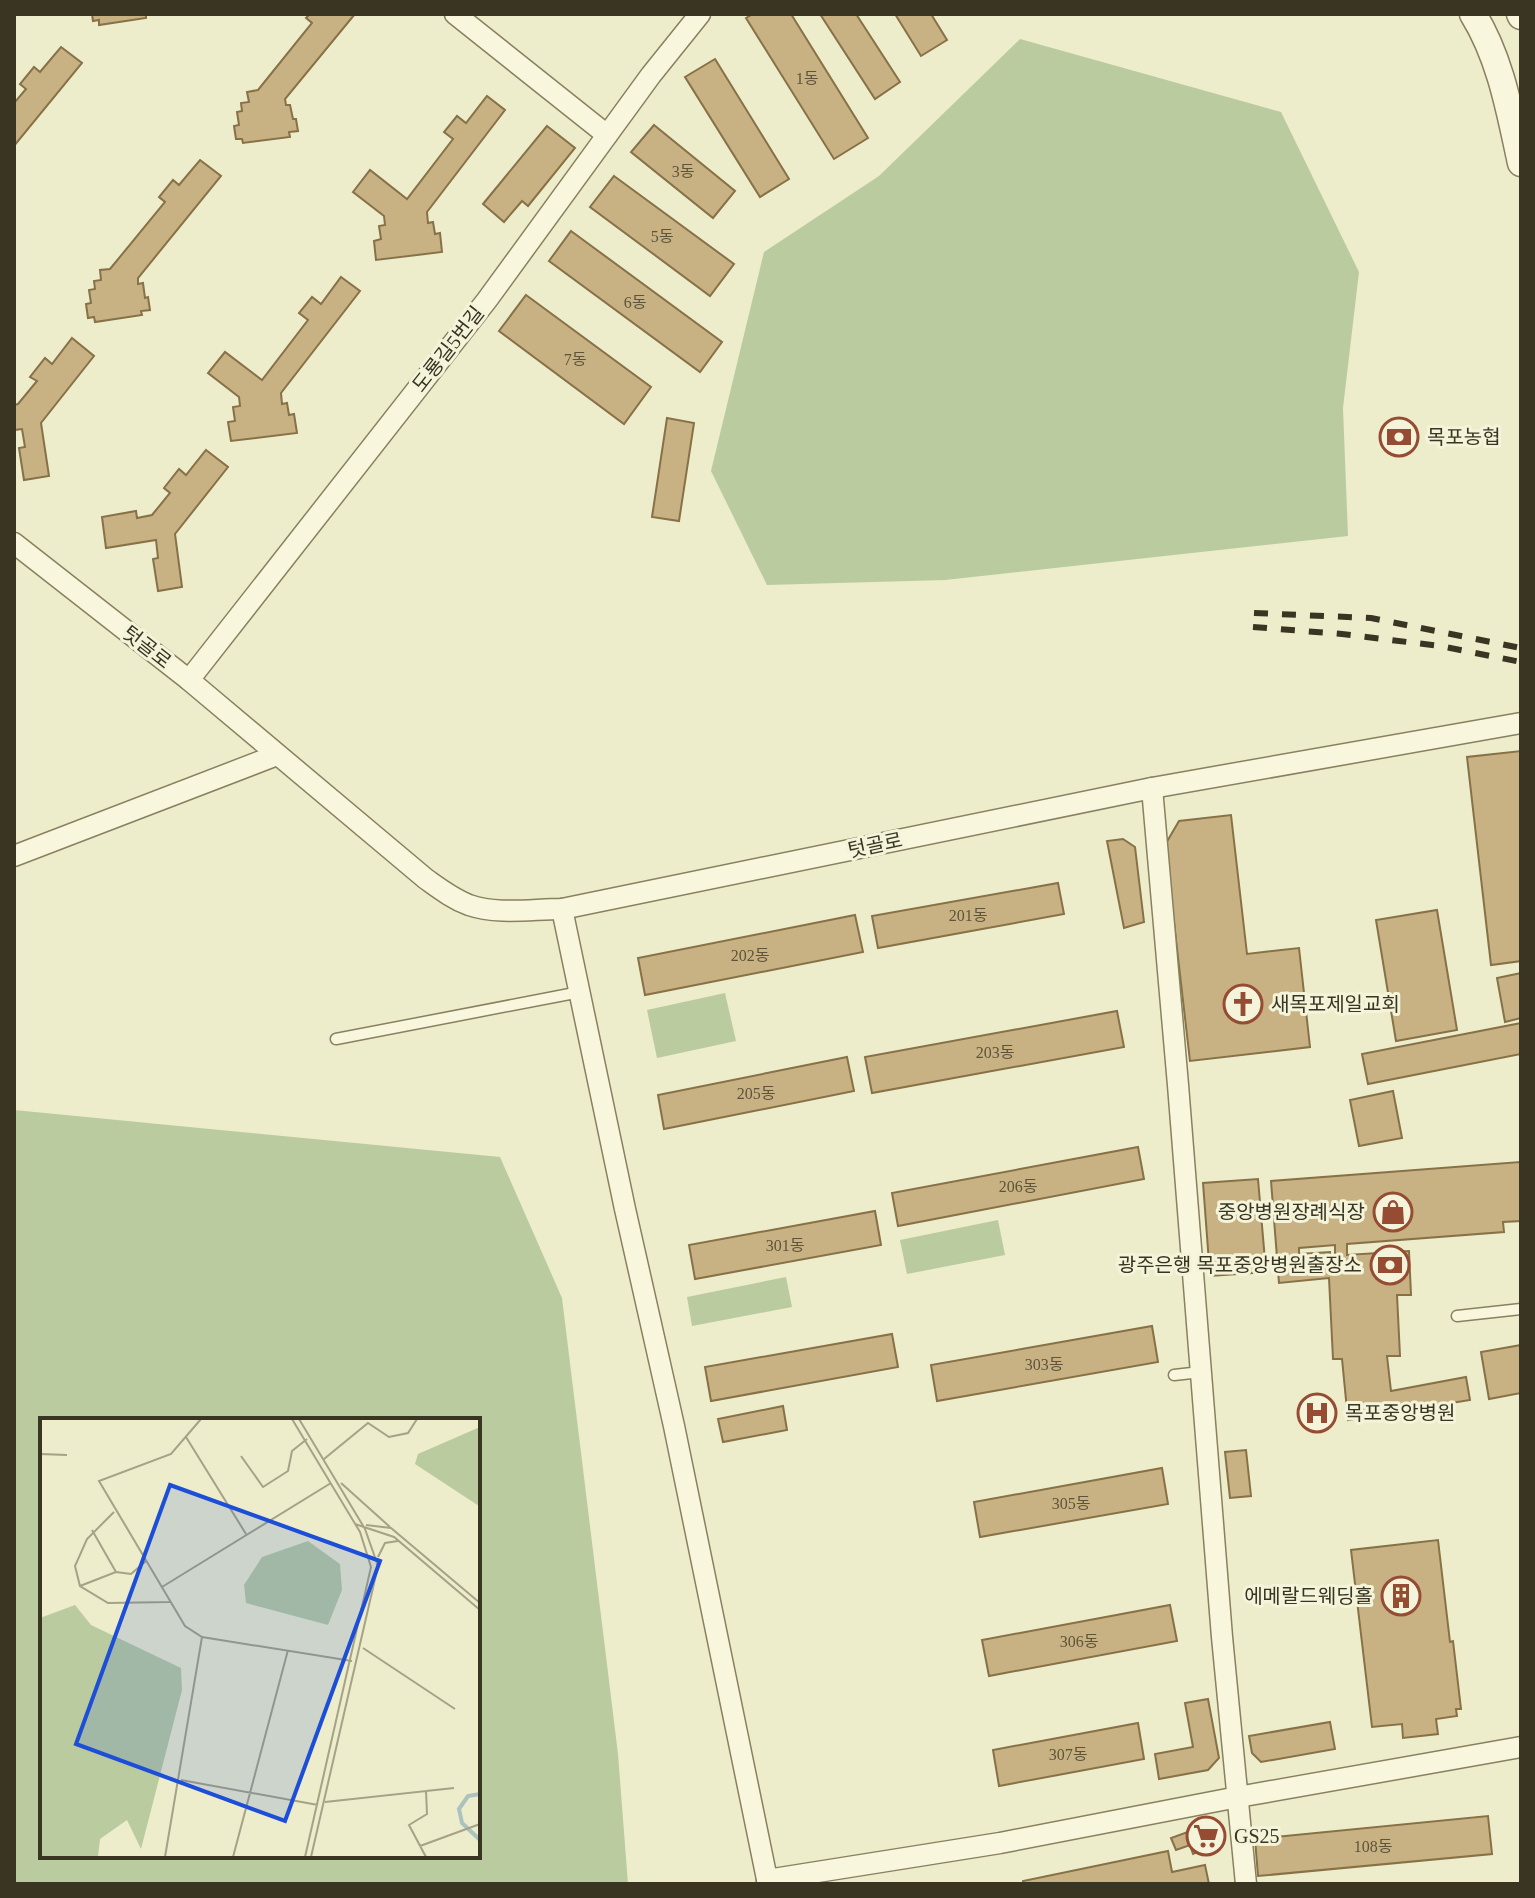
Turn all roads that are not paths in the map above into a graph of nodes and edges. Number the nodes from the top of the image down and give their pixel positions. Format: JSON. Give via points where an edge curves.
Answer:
{"nodes":[{"id":1,"x":455,"y":14,"type":"edge"},
{"id":2,"x":700,"y":14,"type":"edge"},
{"id":3,"x":1473,"y":14,"type":"edge"},
{"id":4,"x":607,"y":135,"type":"junction"},
{"id":5,"x":1521,"y":163,"type":"edge"},
{"id":6,"x":17,"y":552,"type":"edge"},
{"id":7,"x":189,"y":680,"type":"junction"},
{"id":8,"x":1521,"y":723,"type":"edge"},
{"id":9,"x":277,"y":755,"type":"junction"},
{"id":10,"x":1152,"y":788,"type":"junction"},
{"id":11,"x":14,"y":856,"type":"edge"},
{"id":12,"x":562,"y":909,"type":"junction"},
{"id":13,"x":580,"y":992,"type":"junction"},
{"id":14,"x":336,"y":1039,"type":"dead end"},
{"id":15,"x":1521,"y":1309,"type":"edge"},
{"id":16,"x":1457,"y":1316,"type":"dead end"},
{"id":17,"x":1201,"y":1372,"type":"junction"},
{"id":18,"x":1174,"y":1375,"type":"dead end"},
{"id":19,"x":1521,"y":1747,"type":"edge"},
{"id":20,"x":1238,"y":1797,"type":"junction"},
{"id":21,"x":768,"y":1882,"type":"edge"},
{"id":22,"x":1246,"y":1884,"type":"edge"}],
"edges":[{"from":1,"to":4,"type":"street"},
{"from":2,"to":4,"type":"street","name":"도룡길5번길"},
{"from":3,"to":5,"type":"street","via":[[1504,88]]},
{"from":4,"to":7,"type":"street","name":"도룡길5번길","via":[[487,300]]},
{"from":6,"to":7,"type":"street","name":"텃골로"},
{"from":7,"to":9,"type":"street","name":"텃골로"},
{"from":8,"to":10,"type":"street","name":"텃골로"},
{"from":9,"to":11,"type":"street"},
{"from":9,"to":12,"type":"street","name":"텃골로","via":[[450,896],[492,910]]},
{"from":10,"to":12,"type":"street","name":"텃골로"},
{"from":10,"to":17,"type":"street"},
{"from":12,"to":13,"type":"street"},
{"from":13,"to":14,"type":"lane"},
{"from":13,"to":21,"type":"street"},
{"from":15,"to":16,"type":"lane"},
{"from":17,"to":18,"type":"lane"},
{"from":17,"to":20,"type":"street"},
{"from":19,"to":20,"type":"street"},
{"from":20,"to":21,"type":"street"},
{"from":20,"to":22,"type":"street"}]}
